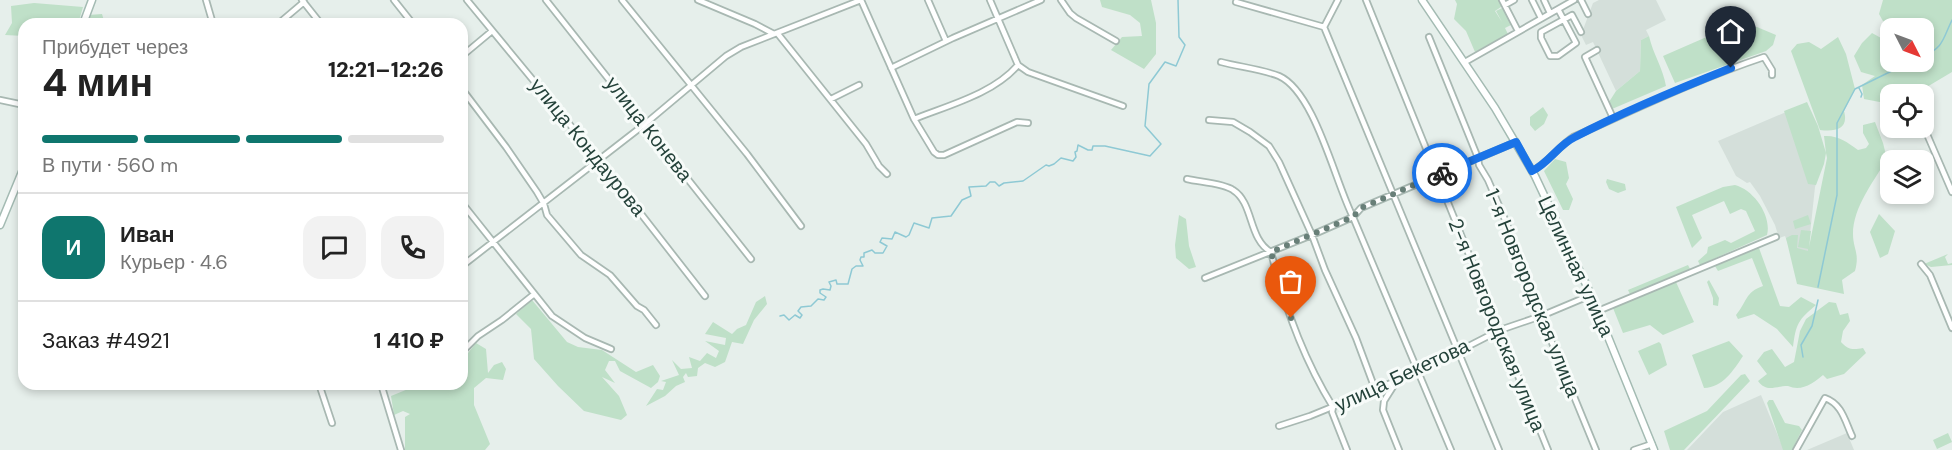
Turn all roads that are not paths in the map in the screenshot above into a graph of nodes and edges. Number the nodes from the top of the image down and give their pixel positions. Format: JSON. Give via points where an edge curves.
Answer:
{"nodes":[{"id":1,"x":92,"y":0,"type":"edge"},
{"id":2,"x":206,"y":0,"type":"edge"},
{"id":3,"x":394,"y":0,"type":"edge"},
{"id":4,"x":467,"y":0,"type":"edge"},
{"id":5,"x":546,"y":0,"type":"edge"},
{"id":6,"x":622,"y":0,"type":"edge"},
{"id":7,"x":698,"y":0,"type":"edge"},
{"id":8,"x":861,"y":0,"type":"edge"},
{"id":9,"x":928,"y":0,"type":"edge"},
{"id":10,"x":990,"y":0,"type":"edge"},
{"id":11,"x":1041,"y":0,"type":"edge"},
{"id":12,"x":1061,"y":0,"type":"edge"},
{"id":13,"x":1338,"y":0,"type":"edge"},
{"id":14,"x":1366,"y":0,"type":"edge"},
{"id":15,"x":1422,"y":0,"type":"edge"},
{"id":16,"x":1514,"y":0,"type":"edge"},
{"id":17,"x":1532,"y":0,"type":"edge"},
{"id":18,"x":1544,"y":0,"type":"edge"},
{"id":19,"x":1574,"y":0,"type":"edge"},
{"id":20,"x":1581,"y":0,"type":"edge"},
{"id":21,"x":303,"y":1,"type":"edge"},
{"id":22,"x":1236,"y":2,"type":"dead end"},
{"id":23,"x":1503,"y":2,"type":"edge"},
{"id":24,"x":1558,"y":9,"type":"junction"},
{"id":25,"x":1550,"y":13,"type":"junction"},
{"id":26,"x":1588,"y":14,"type":"dead end"},
{"id":27,"x":85,"y":18,"type":"edge"},
{"id":28,"x":211,"y":18,"type":"edge"},
{"id":29,"x":285,"y":18,"type":"edge"},
{"id":30,"x":316,"y":18,"type":"edge"},
{"id":31,"x":408,"y":18,"type":"edge"},
{"id":32,"x":999,"y":18,"type":"junction"},
{"id":33,"x":1542,"y":18,"type":"junction"},
{"id":34,"x":1563,"y":20,"type":"junction"},
{"id":35,"x":1324,"y":27,"type":"junction"},
{"id":36,"x":492,"y":31,"type":"junction"},
{"id":37,"x":1518,"y":31,"type":"junction"},
{"id":38,"x":1581,"y":32,"type":"dead end"},
{"id":39,"x":776,"y":34,"type":"junction"},
{"id":40,"x":1429,"y":37,"type":"dead end"},
{"id":41,"x":946,"y":41,"type":"junction"},
{"id":42,"x":1116,"y":41,"type":"dead end"},
{"id":43,"x":1597,"y":50,"type":"dead end"},
{"id":44,"x":468,"y":51,"type":"edge"},
{"id":45,"x":1221,"y":62,"type":"dead end"},
{"id":46,"x":1465,"y":62,"type":"junction"},
{"id":47,"x":1018,"y":65,"type":"junction"},
{"id":48,"x":891,"y":68,"type":"junction"},
{"id":49,"x":1772,"y":75,"type":"dead end"},
{"id":50,"x":859,"y":85,"type":"dead end"},
{"id":51,"x":691,"y":86,"type":"junction"},
{"id":52,"x":468,"y":97,"type":"edge"},
{"id":53,"x":831,"y":99,"type":"junction"},
{"id":54,"x":0,"y":100,"type":"edge"},
{"id":55,"x":18,"y":104,"type":"edge"},
{"id":56,"x":1123,"y":106,"type":"dead end"},
{"id":57,"x":1613,"y":118,"type":"junction"},
{"id":58,"x":914,"y":119,"type":"junction"},
{"id":59,"x":1209,"y":120,"type":"dead end"},
{"id":60,"x":1028,"y":123,"type":"dead end"},
{"id":61,"x":645,"y":124,"type":"junction"},
{"id":62,"x":1929,"y":138,"type":"edge"},
{"id":63,"x":1516,"y":142,"type":"junction"},
{"id":64,"x":1478,"y":158,"type":"junction"},
{"id":65,"x":599,"y":160,"type":"junction"},
{"id":66,"x":1532,"y":171,"type":"junction"},
{"id":67,"x":887,"y":174,"type":"dead end"},
{"id":68,"x":1435,"y":175,"type":"junction"},
{"id":69,"x":1187,"y":179,"type":"dead end"},
{"id":70,"x":18,"y":182,"type":"edge"},
{"id":71,"x":1952,"y":192,"type":"edge"},
{"id":72,"x":1393,"y":194,"type":"junction"},
{"id":73,"x":544,"y":204,"type":"junction"},
{"id":74,"x":468,"y":211,"type":"edge"},
{"id":75,"x":1353,"y":217,"type":"junction"},
{"id":76,"x":0,"y":225,"type":"edge"},
{"id":77,"x":801,"y":226,"type":"dead end"},
{"id":78,"x":1312,"y":235,"type":"junction"},
{"id":79,"x":1776,"y":237,"type":"dead end"},
{"id":80,"x":493,"y":242,"type":"junction"},
{"id":81,"x":1271,"y":252,"type":"junction"},
{"id":82,"x":751,"y":259,"type":"dead end"},
{"id":83,"x":468,"y":261,"type":"edge"},
{"id":84,"x":1922,"y":264,"type":"dead end"},
{"id":85,"x":1205,"y":278,"type":"dead end"},
{"id":86,"x":534,"y":295,"type":"junction"},
{"id":87,"x":1591,"y":295,"type":"junction"},
{"id":88,"x":705,"y":296,"type":"dead end"},
{"id":89,"x":1598,"y":311,"type":"junction"},
{"id":90,"x":1541,"y":316,"type":"junction"},
{"id":91,"x":657,"y":325,"type":"dead end"},
{"id":92,"x":1952,"y":328,"type":"edge"},
{"id":93,"x":1500,"y":330,"type":"junction"},
{"id":94,"x":468,"y":346,"type":"edge"},
{"id":95,"x":611,"y":349,"type":"dead end"},
{"id":96,"x":1458,"y":351,"type":"junction"},
{"id":97,"x":1418,"y":372,"type":"junction"},
{"id":98,"x":1396,"y":382,"type":"junction"},
{"id":99,"x":1376,"y":389,"type":"junction"},
{"id":100,"x":321,"y":390,"type":"edge"},
{"id":101,"x":383,"y":390,"type":"edge"},
{"id":102,"x":1333,"y":407,"type":"junction"},
{"id":103,"x":332,"y":423,"type":"dead end"},
{"id":104,"x":1279,"y":426,"type":"dead end"},
{"id":105,"x":1852,"y":436,"type":"dead end"},
{"id":106,"x":1653,"y":447,"type":"edge"},
{"id":107,"x":401,"y":450,"type":"edge"},
{"id":108,"x":1347,"y":450,"type":"edge"},
{"id":109,"x":1399,"y":450,"type":"edge"},
{"id":110,"x":1451,"y":450,"type":"edge"},
{"id":111,"x":1499,"y":450,"type":"edge"},
{"id":112,"x":1548,"y":450,"type":"edge"},
{"id":113,"x":1596,"y":450,"type":"edge"},
{"id":114,"x":1634,"y":450,"type":"edge"},
{"id":115,"x":1796,"y":450,"type":"edge"}],
"edges":[{"from":1,"to":27,"type":"main road"},
{"from":2,"to":28,"type":"street"},
{"from":3,"to":31,"type":"street"},
{"from":4,"to":36,"type":"street","name":"улица Кондаурова"},
{"from":5,"to":61,"type":"street","name":"улица Конева"},
{"from":6,"to":51,"type":"street"},
{"from":7,"to":39,"type":"street"},
{"from":8,"to":39,"type":"street"},
{"from":8,"to":48,"type":"street"},
{"from":9,"to":41,"type":"street"},
{"from":10,"to":32,"type":"street"},
{"from":11,"to":32,"type":"street"},
{"from":12,"to":42,"type":"street","via":[[1070,14]]},
{"from":13,"to":35,"type":"street"},
{"from":14,"to":68,"type":"street","name":"2-я Новгородская улица"},
{"from":15,"to":46,"type":"main road","name":"Целинная улица"},
{"from":16,"to":23,"type":"street"},
{"from":17,"to":33,"type":"street"},
{"from":18,"to":25,"type":"street"},
{"from":19,"to":24,"type":"street"},
{"from":20,"to":26,"type":"street"},
{"from":21,"to":29,"type":"street"},
{"from":21,"to":30,"type":"street"},
{"from":22,"to":35,"type":"street"},
{"from":23,"to":37,"type":"street"},
{"from":24,"to":25,"type":"street"},
{"from":24,"to":34,"type":"street"},
{"from":25,"to":33,"type":"street"},
{"from":32,"to":41,"type":"street"},
{"from":32,"to":47,"type":"street"},
{"from":33,"to":37,"type":"street"},
{"from":34,"to":34,"type":"street","via":[[1576,42],[1558,56],[1550,56],[1540,35]]},
{"from":34,"to":38,"type":"street","via":[[1572,15]]},
{"from":35,"to":72,"type":"street"},
{"from":36,"to":44,"type":"street"},
{"from":36,"to":65,"type":"street","name":"улица Кондаурова"},
{"from":37,"to":46,"type":"street"},
{"from":39,"to":51,"type":"street","via":[[726,56]]},
{"from":39,"to":53,"type":"street"},
{"from":40,"to":64,"type":"street","name":"1-я Новгородская улица"},
{"from":41,"to":48,"type":"street"},
{"from":43,"to":57,"type":"street","via":[[1585,57]]},
{"from":45,"to":75,"type":"street","via":[[1279,76],[1292,84],[1310,111]]},
{"from":46,"to":63,"type":"main road","name":"Целинная улица"},
{"from":47,"to":56,"type":"street"},
{"from":47,"to":58,"type":"street","via":[[993,86]]},
{"from":48,"to":58,"type":"street"},
{"from":49,"to":57,"type":"street","via":[[1764,57]]},
{"from":50,"to":53,"type":"street"},
{"from":51,"to":61,"type":"street"},
{"from":51,"to":77,"type":"street"},
{"from":52,"to":73,"type":"street"},
{"from":53,"to":67,"type":"street"},
{"from":54,"to":55,"type":"street"},
{"from":57,"to":66,"type":"street","via":[[1568,141]]},
{"from":58,"to":60,"type":"street","via":[[938,155],[1017,122]]},
{"from":59,"to":78,"type":"street","via":[[1233,122],[1269,146]]},
{"from":61,"to":65,"type":"street"},
{"from":61,"to":82,"type":"street","name":"улица Конева"},
{"from":62,"to":71,"type":"street"},
{"from":63,"to":64,"type":"street"},
{"from":63,"to":66,"type":"main road","name":"Целинная улица"},
{"from":64,"to":68,"type":"street"},
{"from":64,"to":90,"type":"street","name":"1-я Новгородская улица"},
{"from":65,"to":73,"type":"street"},
{"from":65,"to":88,"type":"street","name":"улица Кондаурова"},
{"from":66,"to":87,"type":"main road","name":"Целинная улица"},
{"from":68,"to":72,"type":"street"},
{"from":68,"to":93,"type":"street","name":"2-я Новгородская улица"},
{"from":69,"to":81,"type":"street","via":[[1231,188],[1240,195],[1261,246]]},
{"from":70,"to":76,"type":"main road"},
{"from":72,"to":75,"type":"street","via":[[1361,208]]},
{"from":72,"to":96,"type":"street"},
{"from":73,"to":80,"type":"street"},
{"from":73,"to":91,"type":"street","via":[[547,215],[581,255],[610,275]]},
{"from":74,"to":80,"type":"street"},
{"from":75,"to":78,"type":"street"},
{"from":75,"to":97,"type":"street"},
{"from":78,"to":81,"type":"street"},
{"from":78,"to":99,"type":"street"},
{"from":79,"to":89,"type":"street"},
{"from":80,"to":83,"type":"street"},
{"from":80,"to":86,"type":"street"},
{"from":81,"to":85,"type":"street"},
{"from":81,"to":102,"type":"street","via":[[1284,301]]},
{"from":84,"to":92,"type":"street"},
{"from":86,"to":94,"type":"street"},
{"from":86,"to":95,"type":"street","via":[[552,316],[585,338]]},
{"from":87,"to":89,"type":"main road","name":"Целинная улица"},
{"from":87,"to":90,"type":"street","name":"улица Бекетова"},
{"from":89,"to":106,"type":"main road","name":"Целинная улица"},
{"from":90,"to":93,"type":"street","name":"улица Бекетова"},
{"from":90,"to":113,"type":"street","name":"1-я Новгородская улица"},
{"from":93,"to":96,"type":"street","name":"улица Бекетова"},
{"from":93,"to":112,"type":"street","name":"2-я Новгородская улица"},
{"from":96,"to":97,"type":"street","name":"улица Бекетова"},
{"from":96,"to":111,"type":"street"},
{"from":97,"to":98,"type":"street","name":"улица Бекетова"},
{"from":97,"to":110,"type":"street"},
{"from":98,"to":99,"type":"street","name":"улица Бекетова"},
{"from":98,"to":109,"type":"street","via":[[1383,410]]},
{"from":99,"to":102,"type":"street","name":"улица Бекетова"},
{"from":100,"to":103,"type":"street"},
{"from":101,"to":107,"type":"street"},
{"from":102,"to":104,"type":"street","name":"улица Бекетова"},
{"from":102,"to":108,"type":"street"},
{"from":105,"to":115,"type":"street","via":[[1840,408],[1825,398]]},
{"from":106,"to":114,"type":"street"}]}
